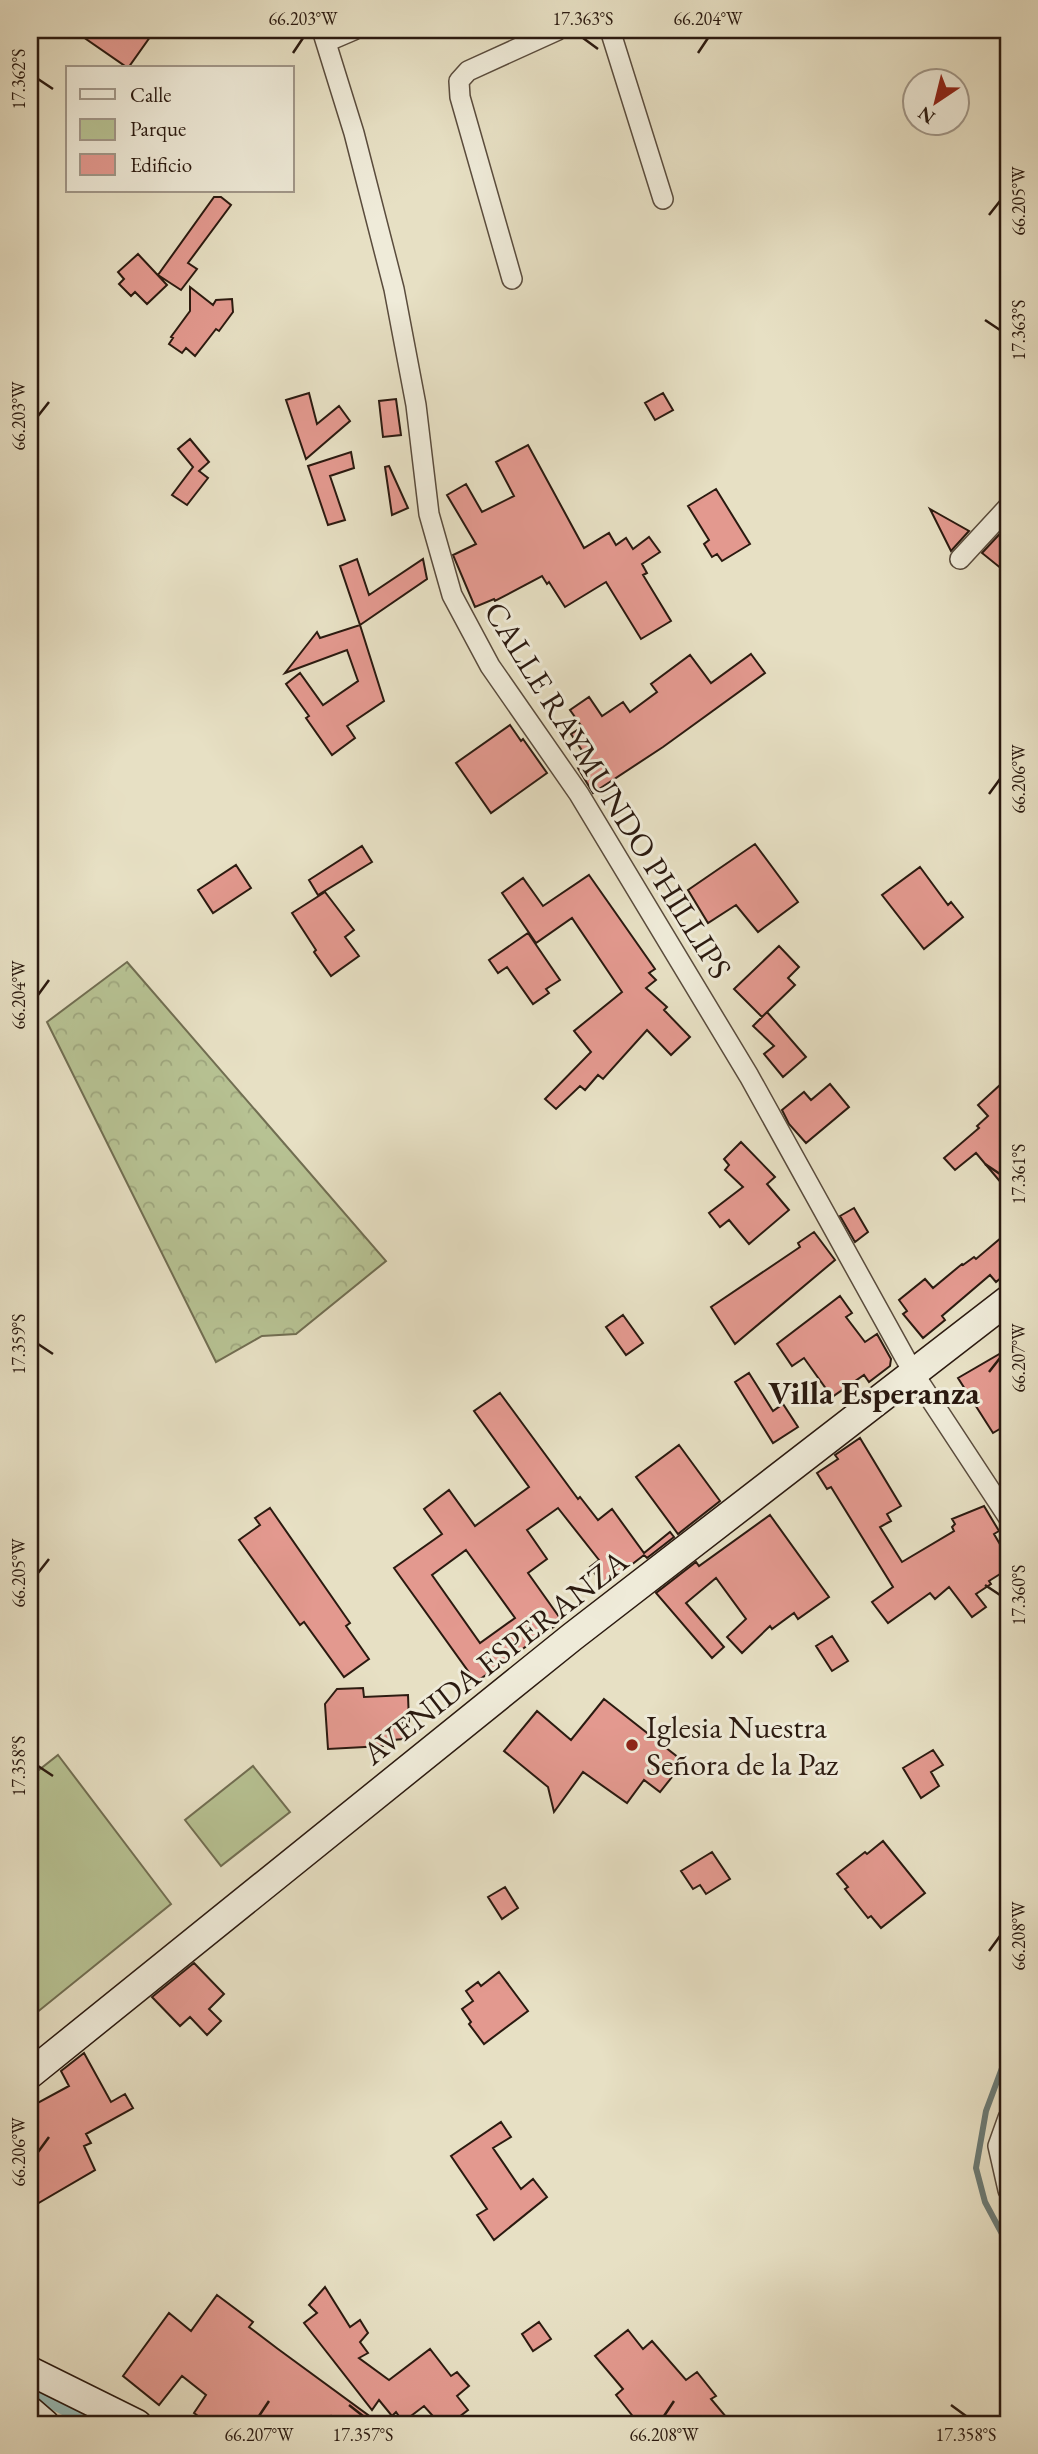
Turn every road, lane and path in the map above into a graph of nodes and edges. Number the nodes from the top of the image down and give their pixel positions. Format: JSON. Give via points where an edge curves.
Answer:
{"nodes":[{"id":1,"x":354,"y":30,"type":"edge"},
{"id":2,"x":558,"y":30,"type":"edge"},
{"id":3,"x":610,"y":30,"type":"edge"},
{"id":4,"x":324,"y":36,"type":"edge"},
{"id":5,"x":663,"y":199,"type":"dead end"},
{"id":6,"x":512,"y":279,"type":"dead end"},
{"id":7,"x":1008,"y":507,"type":"edge"},
{"id":8,"x":960,"y":559,"type":"dead end"},
{"id":9,"x":1008,"y":1300,"type":"edge"},
{"id":10,"x":914,"y":1374,"type":"junction"},
{"id":11,"x":1008,"y":1517,"type":"edge"},
{"id":12,"x":30,"y":2074,"type":"edge"},
{"id":13,"x":1008,"y":2118,"type":"edge"},
{"id":14,"x":1008,"y":2190,"type":"edge"},
{"id":15,"x":30,"y":2371,"type":"edge"},
{"id":16,"x":30,"y":2411,"type":"edge"},
{"id":17,"x":45,"y":2424,"type":"edge"},
{"id":18,"x":137,"y":2424,"type":"edge"}],
"edges":[{"from":1,"to":4,"type":"street"},
{"from":2,"to":6,"type":"street","via":[[468,71],[459,81]]},
{"from":3,"to":5,"type":"street"},
{"from":4,"to":10,"type":"street","name":"CALLE RAYMUNDO PHILLIPS","via":[[394,289],[416,405],[429,514],[452,595],[490,666],[579,794],[749,1076]]},
{"from":7,"to":8,"type":"street"},
{"from":9,"to":10,"type":"main road","name":"AVENIDA ESPERANZA"},
{"from":10,"to":11,"type":"street","name":"CALLE RAYMUNDO PHILLIPS"},
{"from":10,"to":12,"type":"main road","name":"AVENIDA ESPERANZA","via":[[572,1637]]},
{"from":13,"to":14,"type":"street","via":[[998,2146]]},
{"from":15,"to":18,"type":"main road"},
{"from":16,"to":17,"type":"main road"}]}
